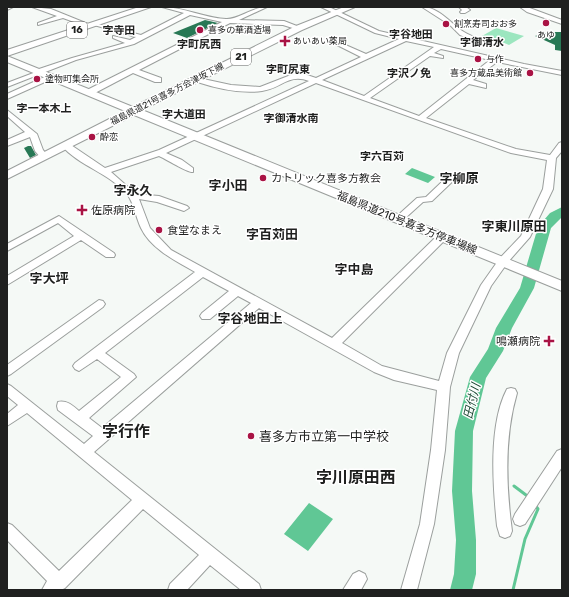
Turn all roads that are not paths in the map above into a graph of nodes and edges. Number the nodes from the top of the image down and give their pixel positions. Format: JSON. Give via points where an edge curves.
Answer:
{"nodes":[{"id":1,"x":34,"y":7,"type":"edge"},
{"id":2,"x":147,"y":7,"type":"edge"},
{"id":3,"x":165,"y":7,"type":"edge"},
{"id":4,"x":264,"y":7,"type":"edge"},
{"id":5,"x":324,"y":7,"type":"edge"},
{"id":6,"x":351,"y":7,"type":"edge"},
{"id":7,"x":425,"y":7,"type":"edge"},
{"id":8,"x":525,"y":8,"type":"edge"},
{"id":9,"x":336,"y":12,"type":"junction"},
{"id":10,"x":189,"y":13,"type":"junction"},
{"id":11,"x":62,"y":16,"type":"junction"},
{"id":12,"x":227,"y":22,"type":"junction"},
{"id":13,"x":562,"y":22,"type":"edge"},
{"id":14,"x":40,"y":24,"type":"dead end"},
{"id":15,"x":93,"y":25,"type":"junction"},
{"id":16,"x":299,"y":28,"type":"junction"},
{"id":17,"x":115,"y":37,"type":"dead end"},
{"id":18,"x":142,"y":37,"type":"junction"},
{"id":19,"x":472,"y":38,"type":"dead end"},
{"id":20,"x":405,"y":39,"type":"junction"},
{"id":21,"x":132,"y":43,"type":"junction"},
{"id":22,"x":339,"y":44,"type":"dead end"},
{"id":23,"x":439,"y":47,"type":"junction"},
{"id":24,"x":7,"y":53,"type":"edge"},
{"id":25,"x":429,"y":54,"type":"junction"},
{"id":26,"x":366,"y":57,"type":"junction"},
{"id":27,"x":441,"y":57,"type":"dead end"},
{"id":28,"x":7,"y":59,"type":"edge"},
{"id":29,"x":496,"y":60,"type":"junction"},
{"id":30,"x":133,"y":70,"type":"junction"},
{"id":31,"x":562,"y":72,"type":"edge"},
{"id":32,"x":40,"y":73,"type":"junction"},
{"id":33,"x":52,"y":77,"type":"junction"},
{"id":34,"x":197,"y":79,"type":"junction"},
{"id":35,"x":158,"y":80,"type":"dead end"},
{"id":36,"x":314,"y":81,"type":"junction"},
{"id":37,"x":468,"y":82,"type":"junction"},
{"id":38,"x":7,"y":85,"type":"edge"},
{"id":39,"x":483,"y":86,"type":"dead end"},
{"id":40,"x":90,"y":92,"type":"junction"},
{"id":41,"x":7,"y":98,"type":"edge"},
{"id":42,"x":364,"y":99,"type":"junction"},
{"id":43,"x":134,"y":110,"type":"junction"},
{"id":44,"x":7,"y":112,"type":"edge"},
{"id":45,"x":420,"y":120,"type":"junction"},
{"id":46,"x":31,"y":133,"type":"junction"},
{"id":47,"x":196,"y":136,"type":"junction"},
{"id":48,"x":7,"y":143,"type":"edge"},
{"id":49,"x":65,"y":145,"type":"junction"},
{"id":50,"x":562,"y":145,"type":"edge"},
{"id":51,"x":159,"y":153,"type":"junction"},
{"id":52,"x":44,"y":156,"type":"junction"},
{"id":53,"x":552,"y":158,"type":"junction"},
{"id":54,"x":190,"y":170,"type":"dead end"},
{"id":55,"x":105,"y":171,"type":"junction"},
{"id":56,"x":7,"y":176,"type":"edge"},
{"id":57,"x":451,"y":178,"type":"dead end"},
{"id":58,"x":133,"y":197,"type":"junction"},
{"id":59,"x":184,"y":208,"type":"dead end"},
{"id":60,"x":399,"y":219,"type":"junction"},
{"id":61,"x":81,"y":236,"type":"junction"},
{"id":62,"x":442,"y":237,"type":"junction"},
{"id":63,"x":7,"y":248,"type":"edge"},
{"id":64,"x":110,"y":255,"type":"dead end"},
{"id":65,"x":502,"y":262,"type":"junction"},
{"id":66,"x":202,"y":272,"type":"junction"},
{"id":67,"x":7,"y":281,"type":"edge"},
{"id":68,"x":558,"y":285,"type":"edge"},
{"id":69,"x":237,"y":291,"type":"junction"},
{"id":70,"x":258,"y":303,"type":"junction"},
{"id":71,"x":99,"y":304,"type":"dead end"},
{"id":72,"x":206,"y":316,"type":"dead end"},
{"id":73,"x":333,"y":346,"type":"junction"},
{"id":74,"x":97,"y":353,"type":"junction"},
{"id":75,"x":79,"y":366,"type":"dead end"},
{"id":76,"x":7,"y":370,"type":"edge"},
{"id":77,"x":444,"y":387,"type":"junction"},
{"id":78,"x":7,"y":389,"type":"edge"},
{"id":79,"x":511,"y":393,"type":"dead end"},
{"id":80,"x":27,"y":405,"type":"junction"},
{"id":81,"x":63,"y":406,"type":"dead end"},
{"id":82,"x":80,"y":418,"type":"junction"},
{"id":83,"x":7,"y":421,"type":"edge"},
{"id":84,"x":103,"y":436,"type":"junction"},
{"id":85,"x":85,"y":451,"type":"junction"},
{"id":86,"x":562,"y":455,"type":"edge"},
{"id":87,"x":558,"y":471,"type":"edge"},
{"id":88,"x":143,"y":499,"type":"junction"},
{"id":89,"x":520,"y":519,"type":"dead end"},
{"id":90,"x":7,"y":530,"type":"edge"},
{"id":91,"x":505,"y":531,"type":"dead end"},
{"id":92,"x":210,"y":554,"type":"junction"},
{"id":93,"x":54,"y":586,"type":"edge"},
{"id":94,"x":176,"y":590,"type":"edge"},
{"id":95,"x":252,"y":590,"type":"edge"},
{"id":96,"x":409,"y":590,"type":"edge"}],
"edges":[{"from":1,"to":11,"type":"street","via":[[52,10]]},
{"from":2,"to":15,"type":"main road","number":"16"},
{"from":3,"to":10,"type":"street"},
{"from":4,"to":12,"type":"street"},
{"from":5,"to":9,"type":"street"},
{"from":6,"to":9,"type":"main road","name":"福島県道21号喜多方会津坂下線","number":"21"},
{"from":7,"to":19,"type":"street","via":[[452,24],[462,34]]},
{"from":8,"to":13,"type":"street"},
{"from":9,"to":16,"type":"main road","name":"福島県道21号喜多方会津坂下線","number":"21"},
{"from":9,"to":20,"type":"street","via":[[376,32]]},
{"from":10,"to":12,"type":"street"},
{"from":10,"to":18,"type":"street"},
{"from":11,"to":14,"type":"street"},
{"from":11,"to":15,"type":"street"},
{"from":12,"to":16,"type":"street","via":[[277,22]]},
{"from":12,"to":30,"type":"street"},
{"from":15,"to":18,"type":"street"},
{"from":15,"to":24,"type":"main road","number":"16"},
{"from":16,"to":34,"type":"main road","name":"福島県道21号喜多方会津坂下線","number":"21"},
{"from":17,"to":21,"type":"street"},
{"from":18,"to":21,"type":"street"},
{"from":20,"to":23,"type":"street"},
{"from":20,"to":26,"type":"street"},
{"from":21,"to":32,"type":"street","via":[[74,59]]},
{"from":22,"to":26,"type":"street"},
{"from":23,"to":25,"type":"street"},
{"from":23,"to":29,"type":"street"},
{"from":25,"to":27,"type":"street"},
{"from":25,"to":42,"type":"street"},
{"from":26,"to":36,"type":"street"},
{"from":28,"to":32,"type":"main road","name":"福島県道210号喜多方停車場線"},
{"from":29,"to":31,"type":"street"},
{"from":29,"to":37,"type":"street"},
{"from":30,"to":35,"type":"street"},
{"from":30,"to":40,"type":"street"},
{"from":32,"to":33,"type":"main road","name":"福島県道210号喜多方停車場線"},
{"from":32,"to":38,"type":"street"},
{"from":33,"to":40,"type":"main road","name":"福島県道210号喜多方停車場線"},
{"from":33,"to":41,"type":"street"},
{"from":34,"to":36,"type":"street","via":[[214,85],[250,88],[266,88],[296,75]]},
{"from":34,"to":43,"type":"main road","name":"福島県道21号喜多方会津坂下線","number":"21"},
{"from":36,"to":42,"type":"street"},
{"from":36,"to":47,"type":"street"},
{"from":37,"to":39,"type":"street"},
{"from":37,"to":45,"type":"street"},
{"from":40,"to":43,"type":"main road","name":"福島県道210号喜多方停車場線"},
{"from":42,"to":45,"type":"street"},
{"from":43,"to":47,"type":"main road","name":"福島県道210号喜多方停車場線"},
{"from":43,"to":49,"type":"main road","name":"福島県道21号喜多方会津坂下線","number":"21"},
{"from":44,"to":46,"type":"street"},
{"from":45,"to":53,"type":"street","via":[[526,154]]},
{"from":46,"to":48,"type":"street"},
{"from":46,"to":52,"type":"street"},
{"from":47,"to":51,"type":"street"},
{"from":47,"to":60,"type":"main road","name":"福島県道210号喜多方停車場線"},
{"from":49,"to":52,"type":"main road","name":"福島県道21号喜多方会津坂下線","number":"21"},
{"from":49,"to":55,"type":"street"},
{"from":50,"to":53,"type":"street"},
{"from":51,"to":54,"type":"street"},
{"from":51,"to":55,"type":"street"},
{"from":52,"to":56,"type":"main road","name":"福島県道21号喜多方会津坂下線","number":"21"},
{"from":53,"to":65,"type":"street","via":[[548,189],[527,234]]},
{"from":55,"to":58,"type":"street"},
{"from":57,"to":60,"type":"street","via":[[429,199],[420,200]]},
{"from":58,"to":59,"type":"street","via":[[168,201]]},
{"from":58,"to":66,"type":"street","via":[[146,230],[167,252]]},
{"from":60,"to":62,"type":"main road","name":"福島県道210号喜多方停車場線"},
{"from":61,"to":63,"type":"street","via":[[58,219]]},
{"from":61,"to":64,"type":"street"},
{"from":61,"to":67,"type":"street"},
{"from":62,"to":65,"type":"main road","name":"福島県道210号喜多方停車場線"},
{"from":62,"to":73,"type":"street"},
{"from":65,"to":68,"type":"main road","name":"福島県道210号喜多方停車場線"},
{"from":65,"to":77,"type":"street","via":[[486,285],[470,316],[453,353]]},
{"from":66,"to":69,"type":"street"},
{"from":66,"to":74,"type":"street"},
{"from":69,"to":70,"type":"street"},
{"from":69,"to":72,"type":"street"},
{"from":70,"to":73,"type":"street"},
{"from":70,"to":84,"type":"street"},
{"from":71,"to":76,"type":"street"},
{"from":73,"to":77,"type":"street","via":[[378,370]]},
{"from":74,"to":75,"type":"street"},
{"from":74,"to":82,"type":"street","via":[[130,377]]},
{"from":77,"to":96,"type":"street","via":[[427,524]]},
{"from":78,"to":80,"type":"street"},
{"from":79,"to":91,"type":"street","via":[[502,420],[500,440]]},
{"from":80,"to":83,"type":"street"},
{"from":80,"to":85,"type":"street"},
{"from":81,"to":82,"type":"street"},
{"from":82,"to":84,"type":"street"},
{"from":84,"to":85,"type":"street"},
{"from":85,"to":88,"type":"street"},
{"from":86,"to":87,"type":"street"},
{"from":87,"to":89,"type":"street"},
{"from":88,"to":92,"type":"street"},
{"from":88,"to":93,"type":"street"},
{"from":90,"to":93,"type":"street"},
{"from":92,"to":94,"type":"street"},
{"from":92,"to":95,"type":"street"}]}
